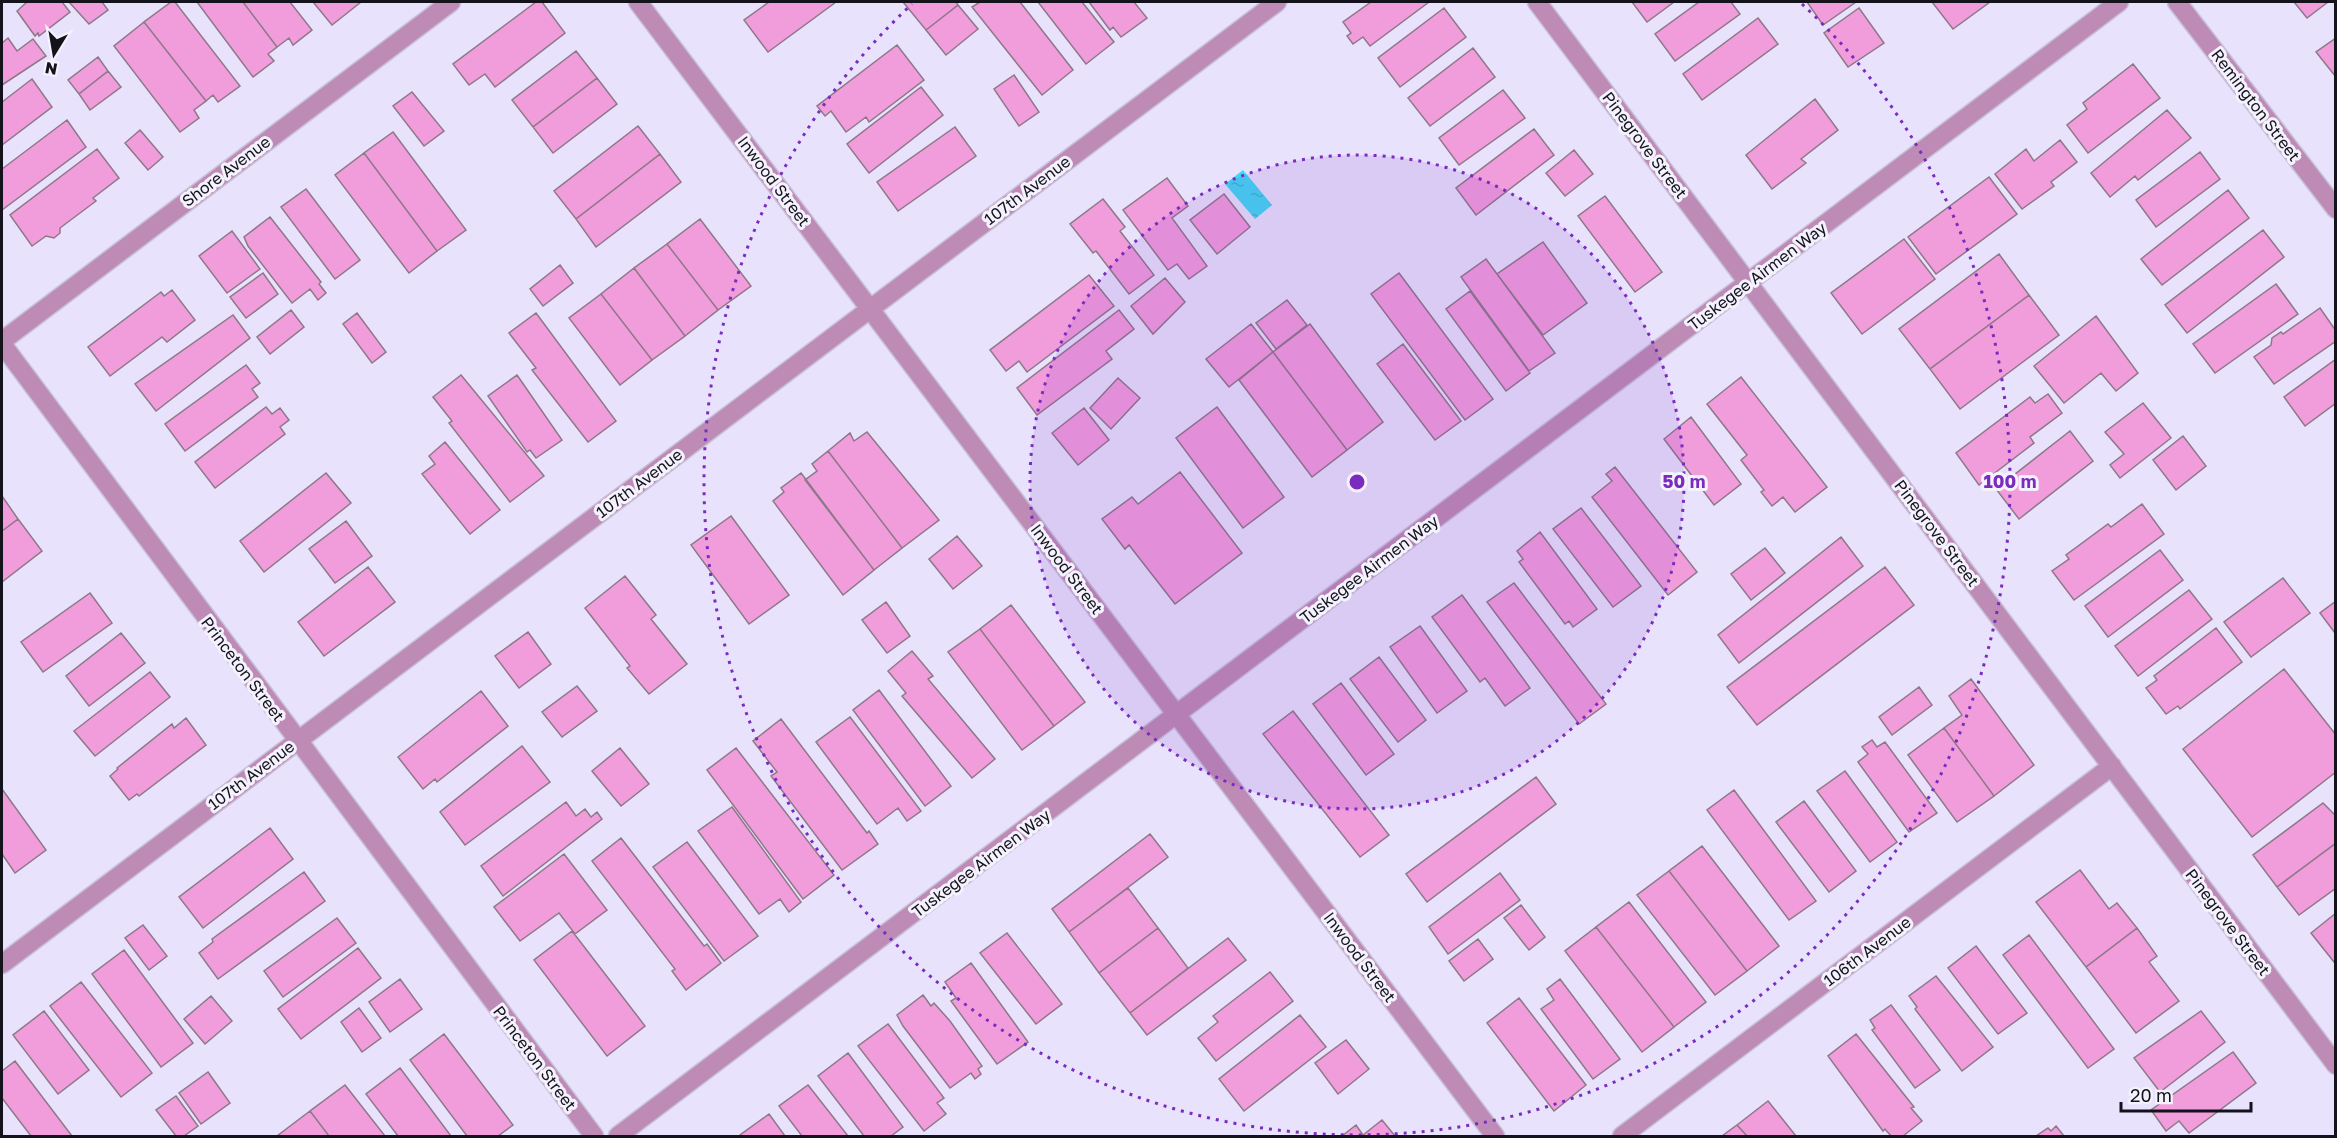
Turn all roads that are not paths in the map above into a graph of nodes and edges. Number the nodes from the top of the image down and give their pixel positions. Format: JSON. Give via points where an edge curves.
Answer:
{"nodes":[{"id":1,"x":451,"y":2,"type":"edge"},
{"id":2,"x":638,"y":2,"type":"edge"},
{"id":3,"x":1277,"y":2,"type":"edge"},
{"id":4,"x":1537,"y":2,"type":"edge"},
{"id":5,"x":2119,"y":2,"type":"edge"},
{"id":6,"x":2177,"y":2,"type":"edge"},
{"id":7,"x":2336,"y":209,"type":"edge"},
{"id":8,"x":1748,"y":283,"type":"junction"},
{"id":9,"x":870,"y":309,"type":"junction"},
{"id":10,"x":2,"y":343,"type":"edge"},
{"id":11,"x":1177,"y":715,"type":"junction"},
{"id":12,"x":297,"y":741,"type":"junction"},
{"id":13,"x":2112,"y":766,"type":"junction"},
{"id":14,"x":2,"y":964,"type":"edge"},
{"id":15,"x":2336,"y":1065,"type":"edge"},
{"id":16,"x":594,"y":1137,"type":"edge"},
{"id":17,"x":618,"y":1137,"type":"edge"},
{"id":18,"x":1495,"y":1137,"type":"edge"},
{"id":19,"x":1622,"y":1137,"type":"edge"}],
"edges":[{"from":1,"to":10,"type":"street","name":"Shore Avenue"},
{"from":2,"to":9,"type":"street","name":"Inwood Street"},
{"from":3,"to":9,"type":"street","name":"107th Avenue"},
{"from":4,"to":8,"type":"street","name":"Pinegrove Street"},
{"from":5,"to":8,"type":"street","name":"Tuskegee Airmen Way"},
{"from":6,"to":7,"type":"street","name":"Remington Street"},
{"from":8,"to":11,"type":"street","name":"Tuskegee Airmen Way"},
{"from":8,"to":13,"type":"street","name":"Pinegrove Street"},
{"from":9,"to":11,"type":"street","name":"Inwood Street"},
{"from":9,"to":12,"type":"street","name":"107th Avenue"},
{"from":10,"to":12,"type":"street","name":"Princeton Street"},
{"from":11,"to":17,"type":"street","name":"Tuskegee Airmen Way"},
{"from":11,"to":18,"type":"street","name":"Inwood Street"},
{"from":12,"to":14,"type":"street","name":"107th Avenue"},
{"from":12,"to":16,"type":"street","name":"Princeton Street"},
{"from":13,"to":15,"type":"street","name":"Pinegrove Street"},
{"from":13,"to":19,"type":"street","name":"106th Avenue"}]}
